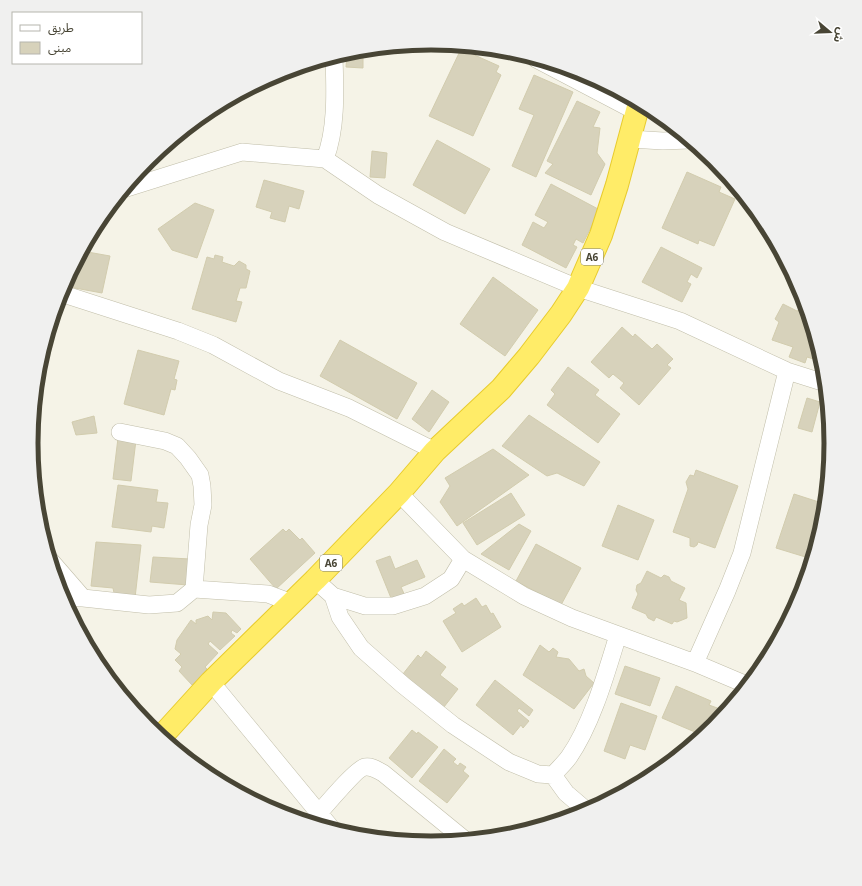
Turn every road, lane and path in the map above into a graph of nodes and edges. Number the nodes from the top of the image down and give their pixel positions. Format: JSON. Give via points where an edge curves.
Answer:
{"nodes":[{"id":1,"x":334,"y":62,"type":"edge"},
{"id":2,"x":579,"y":79,"type":"edge"},
{"id":3,"x":614,"y":96,"type":"edge"},
{"id":4,"x":638,"y":109,"type":"edge"},
{"id":5,"x":630,"y":139,"type":"junction"},
{"id":6,"x":681,"y":140,"type":"edge"},
{"id":7,"x":325,"y":159,"type":"junction"},
{"id":8,"x":134,"y":187,"type":"edge"},
{"id":9,"x":578,"y":288,"type":"junction"},
{"id":10,"x":67,"y":295,"type":"edge"},
{"id":11,"x":787,"y":371,"type":"junction"},
{"id":12,"x":819,"y":381,"type":"edge"},
{"id":13,"x":120,"y":432,"type":"dead end"},
{"id":14,"x":435,"y":450,"type":"junction"},
{"id":15,"x":399,"y":493,"type":"junction"},
{"id":16,"x":463,"y":559,"type":"junction"},
{"id":17,"x":60,"y":571,"type":"edge"},
{"id":18,"x":315,"y":580,"type":"junction"},
{"id":19,"x":194,"y":589,"type":"junction"},
{"id":20,"x":333,"y":596,"type":"junction"},
{"id":21,"x":70,"y":597,"type":"edge"},
{"id":22,"x":83,"y":598,"type":"junction"},
{"id":23,"x":292,"y":603,"type":"junction"},
{"id":24,"x":618,"y":635,"type":"junction"},
{"id":25,"x":695,"y":663,"type":"junction"},
{"id":26,"x":211,"y":682,"type":"junction"},
{"id":27,"x":742,"y":683,"type":"edge"},
{"id":28,"x":165,"y":732,"type":"edge"},
{"id":29,"x":553,"y":776,"type":"junction"},
{"id":30,"x":581,"y":806,"type":"edge"},
{"id":31,"x":318,"y":814,"type":"junction"},
{"id":32,"x":325,"y":822,"type":"edge"},
{"id":33,"x":459,"y":835,"type":"edge"}],
"edges":[{"from":1,"to":7,"type":"street","via":[[335,96],[330,146]]},
{"from":2,"to":3,"type":"street"},
{"from":4,"to":5,"type":"highway","number":"A6"},
{"from":5,"to":6,"type":"street"},
{"from":5,"to":9,"type":"highway","number":"A6","via":[[601,235]]},
{"from":7,"to":8,"type":"street","via":[[242,152]]},
{"from":7,"to":9,"type":"street","via":[[378,195],[445,232]]},
{"from":9,"to":11,"type":"street","via":[[680,322]]},
{"from":9,"to":14,"type":"highway","number":"A6","via":[[529,356],[500,389]]},
{"from":10,"to":14,"type":"street","via":[[213,345],[279,381],[349,408]]},
{"from":11,"to":12,"type":"street"},
{"from":11,"to":25,"type":"street","via":[[742,553]]},
{"from":13,"to":19,"type":"street","via":[[165,440],[177,446],[200,475],[203,505]]},
{"from":14,"to":15,"type":"highway","number":"A6"},
{"from":15,"to":16,"type":"street"},
{"from":15,"to":18,"type":"highway","number":"A6"},
{"from":16,"to":20,"type":"street","via":[[451,579],[425,596],[393,606],[365,606]]},
{"from":16,"to":24,"type":"street","via":[[524,596]]},
{"from":17,"to":22,"type":"street"},
{"from":18,"to":20,"type":"street"},
{"from":18,"to":23,"type":"highway","number":"A6"},
{"from":19,"to":22,"type":"street","via":[[177,603],[149,605]]},
{"from":19,"to":23,"type":"street","via":[[268,594]]},
{"from":20,"to":29,"type":"street","via":[[340,617],[361,648],[453,726],[509,762],[538,774]]},
{"from":21,"to":22,"type":"street"},
{"from":23,"to":26,"type":"highway","number":"A6"},
{"from":24,"to":25,"type":"street"},
{"from":24,"to":29,"type":"street","via":[[599,694],[581,737]]},
{"from":25,"to":27,"type":"street"},
{"from":26,"to":28,"type":"highway","number":"A6"},
{"from":26,"to":31,"type":"street"},
{"from":29,"to":30,"type":"street","via":[[566,793]]},
{"from":31,"to":32,"type":"street"},
{"from":31,"to":33,"type":"street","via":[[356,773],[364,767],[372,767]]}]}
